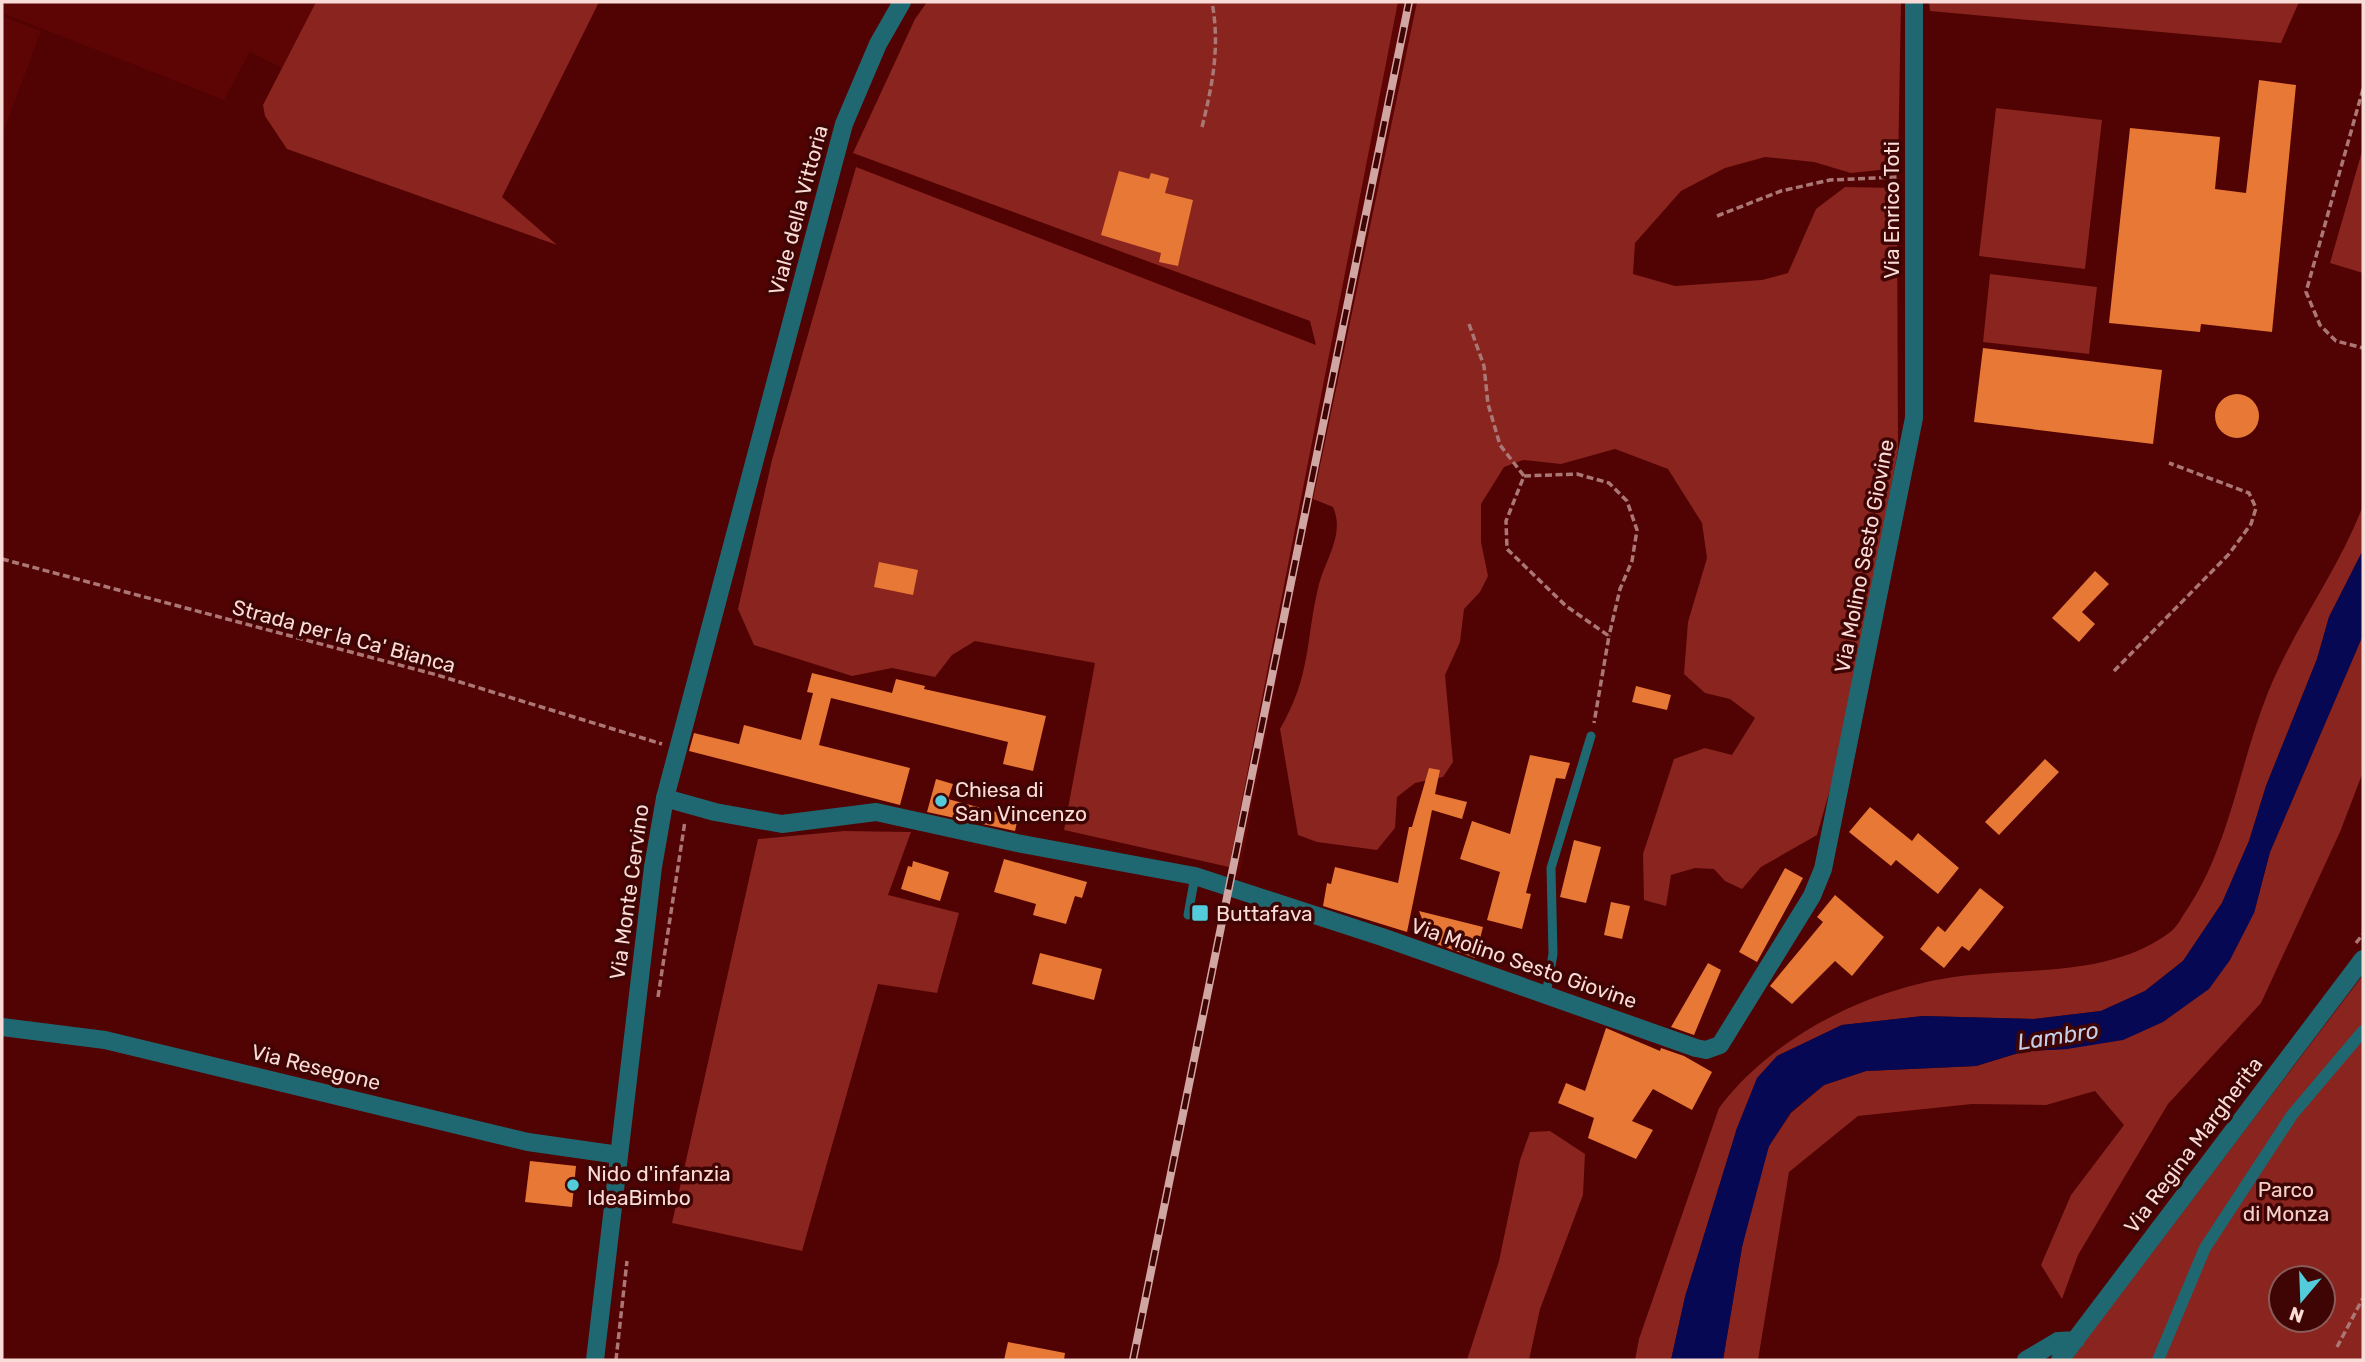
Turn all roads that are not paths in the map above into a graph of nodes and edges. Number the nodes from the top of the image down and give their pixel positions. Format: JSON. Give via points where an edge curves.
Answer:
{"nodes":[{"id":1,"x":902,"y":2,"type":"edge"},
{"id":2,"x":1914,"y":2,"type":"edge"},
{"id":3,"x":1914,"y":418,"type":"joint"},
{"id":4,"x":760,"y":439,"type":"joint"},
{"id":5,"x":1591,"y":736,"type":"road end"},
{"id":6,"x":665,"y":798,"type":"junction"},
{"id":7,"x":1195,"y":876,"type":"junction"},
{"id":8,"x":1188,"y":915,"type":"dead end"},
{"id":9,"x":2363,"y":959,"type":"edge"},
{"id":10,"x":1546,"y":995,"type":"junction"},
{"id":11,"x":2,"y":1027,"type":"edge"},
{"id":12,"x":2363,"y":1031,"type":"edge"},
{"id":13,"x":619,"y":1155,"type":"junction"},
{"id":14,"x":2076,"y":1340,"type":"junction"},
{"id":15,"x":595,"y":1360,"type":"edge"},
{"id":16,"x":2026,"y":1360,"type":"edge"},
{"id":17,"x":2060,"y":1360,"type":"edge"},
{"id":18,"x":2158,"y":1360,"type":"edge"}],
"edges":[{"from":1,"to":4,"type":"street","name":"Viale della Vittoria","via":[[878,44],[844,124]]},
{"from":2,"to":3,"type":"street","name":"Via Enrico Toti"},
{"from":3,"to":10,"type":"street","name":"Via Molino Sesto Giovine","via":[[1823,869],[1812,896],[1724,1039],[1713,1049],[1696,1048]]},
{"from":4,"to":6,"type":"street","name":"Via Monte Cervino"},
{"from":5,"to":10,"type":"lane","via":[[1551,868],[1553,954]]},
{"from":6,"to":7,"type":"street","name":"Via Molino Sesto Giovine","via":[[782,824],[876,811]]},
{"from":6,"to":13,"type":"street","name":"Via Monte Cervino"},
{"from":7,"to":8,"type":"lane"},
{"from":7,"to":10,"type":"street","name":"Via Molino Sesto Giovine"},
{"from":9,"to":14,"type":"street","name":"Via Regina Margherita"},
{"from":11,"to":13,"type":"street","name":"Via Resegone","via":[[105,1040],[502,1136]]},
{"from":12,"to":18,"type":"street","via":[[2292,1115],[2205,1248]]},
{"from":13,"to":15,"type":"street","name":"Via Monte Cervino"},
{"from":14,"to":16,"type":"street","via":[[2058,1341]]},
{"from":14,"to":17,"type":"street","name":"Via Regina Margherita"}]}
